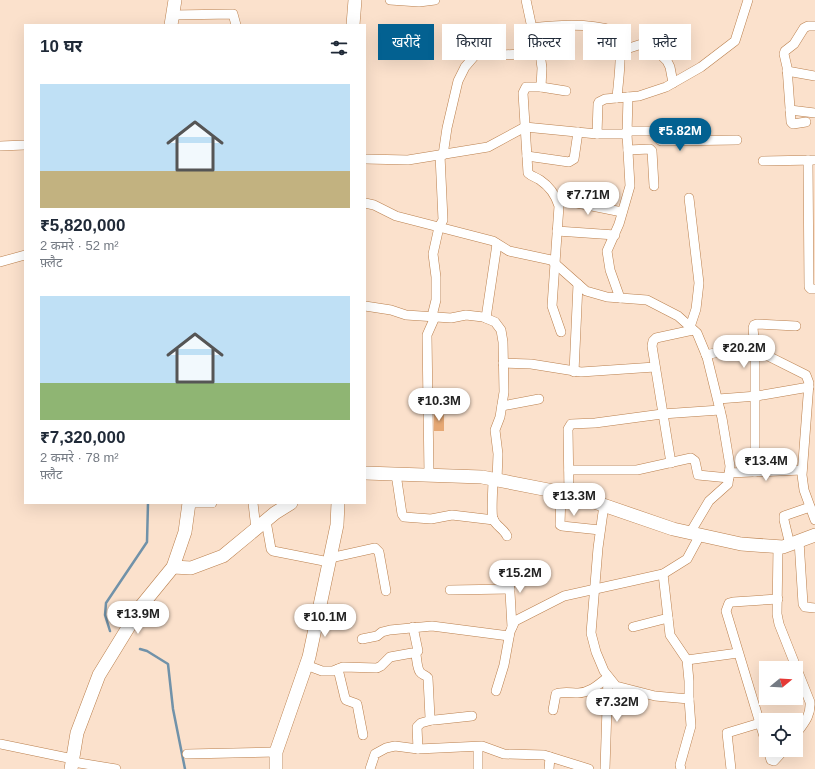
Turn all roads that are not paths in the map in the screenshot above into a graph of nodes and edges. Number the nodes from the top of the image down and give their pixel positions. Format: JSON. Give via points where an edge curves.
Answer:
{"nodes":[{"id":1,"x":175,"y":0,"type":"edge"},
{"id":2,"x":355,"y":0,"type":"edge"},
{"id":3,"x":390,"y":0,"type":"edge"},
{"id":4,"x":435,"y":0,"type":"edge"},
{"id":5,"x":526,"y":0,"type":"edge"},
{"id":6,"x":748,"y":0,"type":"edge"},
{"id":7,"x":172,"y":20,"type":"edge"},
{"id":8,"x":236,"y":24,"type":"edge"},
{"id":9,"x":353,"y":24,"type":"edge"},
{"id":10,"x":531,"y":24,"type":"edge"},
{"id":11,"x":815,"y":26,"type":"edge"},
{"id":12,"x":631,"y":47,"type":"edge"},
{"id":13,"x":514,"y":54,"type":"edge"},
{"id":14,"x":541,"y":60,"type":"edge"},
{"id":15,"x":619,"y":60,"type":"edge"},
{"id":16,"x":787,"y":71,"type":"junction"},
{"id":17,"x":815,"y":76,"type":"edge"},
{"id":18,"x":673,"y":83,"type":"junction"},
{"id":19,"x":541,"y":87,"type":"junction"},
{"id":20,"x":566,"y":91,"type":"dead end"},
{"id":21,"x":628,"y":97,"type":"junction"},
{"id":22,"x":617,"y":98,"type":"junction"},
{"id":23,"x":790,"y":110,"type":"junction"},
{"id":24,"x":815,"y":113,"type":"edge"},
{"id":25,"x":806,"y":122,"type":"dead end"},
{"id":26,"x":525,"y":127,"type":"junction"},
{"id":27,"x":578,"y":132,"type":"junction"},
{"id":28,"x":627,"y":132,"type":"junction"},
{"id":29,"x":597,"y":134,"type":"junction"},
{"id":30,"x":737,"y":140,"type":"dead end"},
{"id":31,"x":24,"y":145,"type":"edge"},
{"id":32,"x":0,"y":146,"type":"edge"},
{"id":33,"x":628,"y":150,"type":"junction"},
{"id":34,"x":442,"y":155,"type":"junction"},
{"id":35,"x":527,"y":156,"type":"junction"},
{"id":36,"x":366,"y":159,"type":"edge"},
{"id":37,"x":811,"y":160,"type":"edge"},
{"id":38,"x":763,"y":161,"type":"dead end"},
{"id":39,"x":654,"y":186,"type":"dead end"},
{"id":40,"x":689,"y":198,"type":"dead end"},
{"id":41,"x":557,"y":199,"type":"junction"},
{"id":42,"x":366,"y":203,"type":"edge"},
{"id":43,"x":622,"y":212,"type":"junction"},
{"id":44,"x":439,"y":227,"type":"junction"},
{"id":45,"x":811,"y":227,"type":"edge"},
{"id":46,"x":557,"y":231,"type":"junction"},
{"id":47,"x":615,"y":235,"type":"junction"},
{"id":48,"x":497,"y":244,"type":"junction"},
{"id":49,"x":24,"y":255,"type":"edge"},
{"id":50,"x":0,"y":262,"type":"edge"},
{"id":51,"x":555,"y":264,"type":"junction"},
{"id":52,"x":578,"y":284,"type":"junction"},
{"id":53,"x":815,"y":290,"type":"edge"},
{"id":54,"x":620,"y":298,"type":"junction"},
{"id":55,"x":366,"y":306,"type":"edge"},
{"id":56,"x":433,"y":317,"type":"junction"},
{"id":57,"x":486,"y":318,"type":"junction"},
{"id":58,"x":796,"y":326,"type":"dead end"},
{"id":59,"x":692,"y":328,"type":"junction"},
{"id":60,"x":561,"y":332,"type":"dead end"},
{"id":61,"x":755,"y":350,"type":"junction"},
{"id":62,"x":706,"y":355,"type":"junction"},
{"id":63,"x":503,"y":363,"type":"junction"},
{"id":64,"x":655,"y":367,"type":"junction"},
{"id":65,"x":574,"y":372,"type":"junction"},
{"id":66,"x":809,"y":387,"type":"junction"},
{"id":67,"x":754,"y":396,"type":"junction"},
{"id":68,"x":539,"y":399,"type":"dead end"},
{"id":69,"x":718,"y":399,"type":"junction"},
{"id":70,"x":502,"y":406,"type":"junction"},
{"id":71,"x":812,"y":409,"type":"edge"},
{"id":72,"x":720,"y":410,"type":"junction"},
{"id":73,"x":662,"y":414,"type":"junction"},
{"id":74,"x":670,"y":463,"type":"junction"},
{"id":75,"x":569,"y":470,"type":"junction"},
{"id":76,"x":802,"y":470,"type":"junction"},
{"id":77,"x":755,"y":472,"type":"junction"},
{"id":78,"x":366,"y":473,"type":"edge"},
{"id":79,"x":396,"y":474,"type":"junction"},
{"id":80,"x":429,"y":475,"type":"junction"},
{"id":81,"x":729,"y":476,"type":"junction"},
{"id":82,"x":495,"y":480,"type":"junction"},
{"id":83,"x":565,"y":494,"type":"junction"},
{"id":84,"x":189,"y":504,"type":"edge"},
{"id":85,"x":252,"y":504,"type":"edge"},
{"id":86,"x":290,"y":504,"type":"edge"},
{"id":87,"x":338,"y":504,"type":"edge"},
{"id":88,"x":604,"y":506,"type":"junction"},
{"id":89,"x":810,"y":508,"type":"junction"},
{"id":90,"x":494,"y":520,"type":"junction"},
{"id":91,"x":815,"y":520,"type":"edge"},
{"id":92,"x":261,"y":525,"type":"junction"},
{"id":93,"x":600,"y":530,"type":"junction"},
{"id":94,"x":695,"y":534,"type":"junction"},
{"id":95,"x":815,"y":535,"type":"edge"},
{"id":96,"x":507,"y":536,"type":"dead end"},
{"id":97,"x":789,"y":544,"type":"junction"},
{"id":98,"x":329,"y":560,"type":"junction"},
{"id":99,"x":173,"y":566,"type":"junction"},
{"id":100,"x":537,"y":566,"type":"dead end"},
{"id":101,"x":664,"y":574,"type":"junction"},
{"id":102,"x":510,"y":589,"type":"junction"},
{"id":103,"x":594,"y":589,"type":"junction"},
{"id":104,"x":450,"y":590,"type":"dead end"},
{"id":105,"x":386,"y":591,"type":"dead end"},
{"id":106,"x":778,"y":599,"type":"junction"},
{"id":107,"x":815,"y":608,"type":"edge"},
{"id":108,"x":668,"y":618,"type":"junction"},
{"id":109,"x":413,"y":627,"type":"junction"},
{"id":110,"x":633,"y":627,"type":"dead end"},
{"id":111,"x":510,"y":632,"type":"junction"},
{"id":112,"x":362,"y":639,"type":"dead end"},
{"id":113,"x":418,"y":651,"type":"dead end"},
{"id":114,"x":738,"y":653,"type":"junction"},
{"id":115,"x":687,"y":660,"type":"junction"},
{"id":116,"x":306,"y":665,"type":"junction"},
{"id":117,"x":338,"y":669,"type":"junction"},
{"id":118,"x":608,"y":677,"type":"junction"},
{"id":119,"x":496,"y":691,"type":"dead end"},
{"id":120,"x":689,"y":699,"type":"junction"},
{"id":121,"x":553,"y":710,"type":"dead end"},
{"id":122,"x":472,"y":716,"type":"dead end"},
{"id":123,"x":432,"y":720,"type":"junction"},
{"id":124,"x":759,"y":720,"type":"edge"},
{"id":125,"x":759,"y":723,"type":"edge"},
{"id":126,"x":803,"y":724,"type":"edge"},
{"id":127,"x":363,"y":735,"type":"dead end"},
{"id":128,"x":0,"y":744,"type":"edge"},
{"id":129,"x":478,"y":746,"type":"junction"},
{"id":130,"x":418,"y":749,"type":"junction"},
{"id":131,"x":276,"y":752,"type":"junction"},
{"id":132,"x":187,"y":754,"type":"dead end"},
{"id":133,"x":550,"y":757,"type":"junction"},
{"id":134,"x":770,"y":757,"type":"edge"},
{"id":135,"x":779,"y":757,"type":"edge"},
{"id":136,"x":72,"y":763,"type":"edge"},
{"id":137,"x":116,"y":769,"type":"edge"},
{"id":138,"x":276,"y":769,"type":"edge"},
{"id":139,"x":370,"y":769,"type":"edge"},
{"id":140,"x":478,"y":769,"type":"edge"},
{"id":141,"x":549,"y":769,"type":"edge"},
{"id":142,"x":589,"y":769,"type":"edge"},
{"id":143,"x":606,"y":769,"type":"edge"},
{"id":144,"x":681,"y":769,"type":"edge"},
{"id":145,"x":731,"y":769,"type":"edge"}],
"edges":[{"from":1,"to":7,"type":"street"},
{"from":2,"to":9,"type":"street"},
{"from":3,"to":4,"type":"street"},
{"from":5,"to":10,"type":"street"},
{"from":6,"to":18,"type":"street","via":[[735,41],[701,67]]},
{"from":7,"to":8,"type":"street","via":[[233,14]]},
{"from":11,"to":16,"type":"street","via":[[804,28],[794,44],[785,51]]},
{"from":12,"to":18,"type":"street","via":[[648,42],[667,60]]},
{"from":13,"to":34,"type":"street","via":[[481,51],[465,67],[458,81]]},
{"from":14,"to":19,"type":"street"},
{"from":15,"to":22,"type":"street"},
{"from":16,"to":17,"type":"street"},
{"from":16,"to":23,"type":"street"},
{"from":18,"to":21,"type":"street","via":[[640,96]]},
{"from":19,"to":20,"type":"street"},
{"from":19,"to":26,"type":"street","via":[[526,87],[524,90]]},
{"from":21,"to":22,"type":"street"},
{"from":21,"to":28,"type":"street"},
{"from":22,"to":29,"type":"street","via":[[599,102]]},
{"from":23,"to":24,"type":"street"},
{"from":23,"to":25,"type":"street","via":[[793,124]]},
{"from":26,"to":27,"type":"street"},
{"from":26,"to":34,"type":"street","via":[[488,147]]},
{"from":26,"to":35,"type":"street"},
{"from":27,"to":29,"type":"street"},
{"from":27,"to":35,"type":"street","via":[[574,159],[571,161]]},
{"from":28,"to":29,"type":"street"},
{"from":28,"to":30,"type":"street","via":[[652,131],[661,141]]},
{"from":28,"to":33,"type":"street"},
{"from":31,"to":32,"type":"street"},
{"from":33,"to":39,"type":"street","via":[[652,151]]},
{"from":33,"to":43,"type":"street","via":[[630,186]]},
{"from":34,"to":36,"type":"street","via":[[408,160]]},
{"from":34,"to":44,"type":"street","via":[[443,220]]},
{"from":35,"to":41,"type":"street","via":[[528,173],[548,186]]},
{"from":37,"to":38,"type":"street"},
{"from":37,"to":45,"type":"street"},
{"from":40,"to":59,"type":"street","via":[[700,283]]},
{"from":41,"to":43,"type":"street"},
{"from":41,"to":46,"type":"street"},
{"from":42,"to":44,"type":"street","via":[[396,216]]},
{"from":43,"to":47,"type":"street"},
{"from":44,"to":48,"type":"street"},
{"from":44,"to":56,"type":"street","via":[[433,254],[436,300]]},
{"from":45,"to":53,"type":"street","via":[[809,287]]},
{"from":46,"to":47,"type":"street"},
{"from":46,"to":51,"type":"street"},
{"from":47,"to":54,"type":"street","via":[[607,251],[610,270]]},
{"from":48,"to":51,"type":"street","via":[[509,251],[551,260]]},
{"from":48,"to":57,"type":"street"},
{"from":49,"to":50,"type":"street"},
{"from":51,"to":52,"type":"street"},
{"from":51,"to":60,"type":"street","via":[[552,306]]},
{"from":52,"to":54,"type":"street","via":[[586,291]]},
{"from":52,"to":65,"type":"street"},
{"from":54,"to":59,"type":"street","via":[[647,300],[678,316]]},
{"from":55,"to":56,"type":"street","via":[[406,315]]},
{"from":56,"to":57,"type":"street","via":[[451,318],[466,315]]},
{"from":56,"to":80,"type":"street","via":[[427,335]]},
{"from":57,"to":63,"type":"street","via":[[495,322],[501,330]]},
{"from":58,"to":61,"type":"street","via":[[754,325]]},
{"from":59,"to":62,"type":"street","via":[[697,333]]},
{"from":59,"to":64,"type":"street","via":[[653,341]]},
{"from":61,"to":62,"type":"street","via":[[744,346]]},
{"from":61,"to":66,"type":"street","via":[[806,375]]},
{"from":61,"to":67,"type":"street"},
{"from":62,"to":69,"type":"street"},
{"from":63,"to":65,"type":"street","via":[[532,364]]},
{"from":63,"to":70,"type":"street"},
{"from":64,"to":65,"type":"street"},
{"from":64,"to":73,"type":"street"},
{"from":66,"to":67,"type":"street"},
{"from":66,"to":71,"type":"street"},
{"from":67,"to":69,"type":"street"},
{"from":67,"to":77,"type":"street"},
{"from":68,"to":70,"type":"street"},
{"from":69,"to":72,"type":"street"},
{"from":70,"to":82,"type":"street","via":[[495,430],[498,454]]},
{"from":71,"to":76,"type":"street"},
{"from":72,"to":73,"type":"street"},
{"from":72,"to":81,"type":"street","via":[[730,466]]},
{"from":73,"to":74,"type":"street"},
{"from":73,"to":75,"type":"street","via":[[571,424],[568,429]]},
{"from":74,"to":75,"type":"street","via":[[637,470]]},
{"from":74,"to":81,"type":"street","via":[[691,458],[695,461],[698,475]]},
{"from":75,"to":83,"type":"street"},
{"from":76,"to":77,"type":"street"},
{"from":76,"to":89,"type":"street","via":[[804,490]]},
{"from":77,"to":81,"type":"street"},
{"from":78,"to":79,"type":"street"},
{"from":79,"to":80,"type":"street"},
{"from":79,"to":90,"type":"street","via":[[402,514],[406,518],[431,519],[452,515]]},
{"from":80,"to":82,"type":"street","via":[[482,477]]},
{"from":81,"to":94,"type":"street","via":[[728,484],[709,501]]},
{"from":82,"to":83,"type":"street"},
{"from":82,"to":90,"type":"street"},
{"from":83,"to":88,"type":"street"},
{"from":83,"to":93,"type":"street","via":[[560,525]]},
{"from":84,"to":99,"type":"street","via":[[185,532]]},
{"from":85,"to":92,"type":"street"},
{"from":86,"to":92,"type":"street"},
{"from":87,"to":98,"type":"street","via":[[337,525]]},
{"from":88,"to":93,"type":"street"},
{"from":88,"to":94,"type":"street"},
{"from":89,"to":91,"type":"street"},
{"from":89,"to":97,"type":"street","via":[[784,516]]},
{"from":90,"to":96,"type":"street"},
{"from":92,"to":98,"type":"street","via":[[273,552]]},
{"from":92,"to":99,"type":"street","via":[[223,556],[191,568]]},
{"from":93,"to":103,"type":"street"},
{"from":94,"to":97,"type":"street","via":[[740,544]]},
{"from":94,"to":101,"type":"street","via":[[686,559]]},
{"from":95,"to":97,"type":"street"},
{"from":97,"to":106,"type":"street"},
{"from":97,"to":107,"type":"street","via":[[803,604],[805,607]]},
{"from":98,"to":105,"type":"street","via":[[378,549]]},
{"from":98,"to":116,"type":"street"},
{"from":99,"to":136,"type":"street","via":[[142,605],[99,675],[77,734]]},
{"from":100,"to":102,"type":"street","via":[[511,572]]},
{"from":101,"to":103,"type":"street"},
{"from":101,"to":108,"type":"street"},
{"from":102,"to":104,"type":"street"},
{"from":102,"to":111,"type":"street"},
{"from":103,"to":111,"type":"street","via":[[564,596],[516,621]]},
{"from":103,"to":118,"type":"street","via":[[591,633],[596,652]]},
{"from":106,"to":114,"type":"street","via":[[729,603],[726,611]]},
{"from":106,"to":126,"type":"street","via":[[779,624],[810,702],[809,716]]},
{"from":108,"to":110,"type":"street"},
{"from":108,"to":115,"type":"street","via":[[670,635]]},
{"from":109,"to":111,"type":"street","via":[[437,626]]},
{"from":109,"to":112,"type":"street","via":[[382,632],[377,636]]},
{"from":109,"to":113,"type":"street"},
{"from":111,"to":119,"type":"street"},
{"from":114,"to":115,"type":"street"},
{"from":114,"to":124,"type":"street"},
{"from":115,"to":120,"type":"street"},
{"from":116,"to":117,"type":"street","via":[[322,671]]},
{"from":116,"to":131,"type":"street"},
{"from":117,"to":123,"type":"street","via":[[377,668],[390,657],[412,652],[416,656],[419,671],[428,678]]},
{"from":117,"to":127,"type":"street","via":[[346,700],[357,704]]},
{"from":118,"to":120,"type":"street","via":[[616,686],[655,696]]},
{"from":118,"to":121,"type":"street","via":[[590,691],[556,694]]},
{"from":118,"to":143,"type":"street"},
{"from":120,"to":144,"type":"street","via":[[691,726]]},
{"from":122,"to":123,"type":"street"},
{"from":123,"to":130,"type":"street","via":[[421,723],[418,727]]},
{"from":125,"to":145,"type":"street","via":[[727,733]]},
{"from":128,"to":136,"type":"street"},
{"from":129,"to":130,"type":"street"},
{"from":129,"to":133,"type":"street","via":[[504,754],[539,754]]},
{"from":129,"to":140,"type":"street"},
{"from":130,"to":139,"type":"street","via":[[395,746],[386,748],[375,754]]},
{"from":131,"to":132,"type":"street"},
{"from":131,"to":138,"type":"street"},
{"from":133,"to":141,"type":"street"},
{"from":133,"to":142,"type":"street"},
{"from":134,"to":135,"type":"street","via":[[774,761]]},
{"from":136,"to":137,"type":"street"}]}
